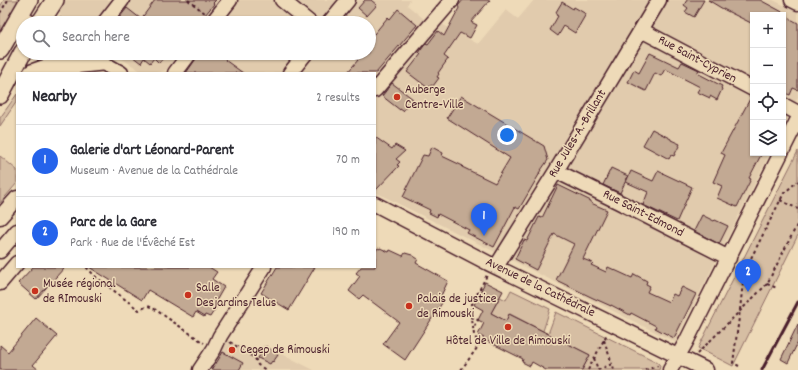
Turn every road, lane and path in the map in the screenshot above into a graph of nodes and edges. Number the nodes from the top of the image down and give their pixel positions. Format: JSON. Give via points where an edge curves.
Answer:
{"nodes":[{"id":1,"x":8,"y":0,"type":"edge"},
{"id":2,"x":29,"y":0,"type":"edge"},
{"id":3,"x":55,"y":0,"type":"edge"},
{"id":4,"x":122,"y":0,"type":"edge"},
{"id":5,"x":188,"y":0,"type":"edge"},
{"id":6,"x":230,"y":0,"type":"edge"},
{"id":7,"x":282,"y":0,"type":"edge"},
{"id":8,"x":348,"y":0,"type":"edge"},
{"id":9,"x":452,"y":0,"type":"edge"},
{"id":10,"x":659,"y":0,"type":"edge"},
{"id":11,"x":792,"y":0,"type":"edge"},
{"id":12,"x":798,"y":3,"type":"edge"},
{"id":13,"x":0,"y":13,"type":"edge"},
{"id":14,"x":27,"y":16,"type":"edge"},
{"id":15,"x":45,"y":16,"type":"edge"},
{"id":16,"x":109,"y":16,"type":"edge"},
{"id":17,"x":206,"y":16,"type":"edge"},
{"id":18,"x":218,"y":16,"type":"edge"},
{"id":19,"x":301,"y":16,"type":"edge"},
{"id":20,"x":335,"y":16,"type":"edge"},
{"id":21,"x":640,"y":30,"type":"junction"},
{"id":22,"x":16,"y":32,"type":"edge"},
{"id":23,"x":0,"y":50,"type":"edge"},
{"id":24,"x":19,"y":60,"type":"edge"},
{"id":25,"x":97,"y":60,"type":"edge"},
{"id":26,"x":185,"y":60,"type":"edge"},
{"id":27,"x":300,"y":60,"type":"edge"},
{"id":28,"x":112,"y":69,"type":"edge"},
{"id":29,"x":35,"y":72,"type":"edge"},
{"id":30,"x":176,"y":72,"type":"edge"},
{"id":31,"x":291,"y":72,"type":"edge"},
{"id":32,"x":16,"y":84,"type":"edge"},
{"id":33,"x":750,"y":88,"type":"edge"},
{"id":34,"x":376,"y":89,"type":"edge"},
{"id":35,"x":0,"y":95,"type":"edge"},
{"id":36,"x":0,"y":101,"type":"edge"},
{"id":37,"x":786,"y":107,"type":"edge"},
{"id":38,"x":798,"y":113,"type":"edge"},
{"id":39,"x":798,"y":119,"type":"edge"},
{"id":40,"x":786,"y":143,"type":"edge"},
{"id":41,"x":780,"y":156,"type":"edge"},
{"id":42,"x":556,"y":171,"type":"junction"},
{"id":43,"x":798,"y":181,"type":"edge"},
{"id":44,"x":16,"y":199,"type":"edge"},
{"id":45,"x":780,"y":200,"type":"junction"},
{"id":46,"x":376,"y":205,"type":"edge"},
{"id":47,"x":798,"y":209,"type":"edge"},
{"id":48,"x":0,"y":217,"type":"edge"},
{"id":49,"x":798,"y":223,"type":"edge"},
{"id":50,"x":16,"y":232,"type":"edge"},
{"id":51,"x":0,"y":250,"type":"edge"},
{"id":52,"x":729,"y":258,"type":"junction"},
{"id":53,"x":16,"y":265,"type":"edge"},
{"id":54,"x":494,"y":266,"type":"junction"},
{"id":55,"x":87,"y":268,"type":"edge"},
{"id":56,"x":263,"y":268,"type":"edge"},
{"id":57,"x":0,"y":283,"type":"edge"},
{"id":58,"x":767,"y":284,"type":"junction"},
{"id":59,"x":777,"y":288,"type":"dead end"},
{"id":60,"x":740,"y":310,"type":"junction"},
{"id":61,"x":471,"y":317,"type":"junction"},
{"id":62,"x":612,"y":324,"type":"junction"},
{"id":63,"x":473,"y":330,"type":"junction"},
{"id":64,"x":220,"y":336,"type":"junction"},
{"id":65,"x":604,"y":340,"type":"junction"},
{"id":66,"x":702,"y":348,"type":"dead end"},
{"id":67,"x":214,"y":349,"type":"junction"},
{"id":68,"x":678,"y":356,"type":"junction"},
{"id":69,"x":594,"y":358,"type":"junction"},
{"id":70,"x":612,"y":364,"type":"junction"},
{"id":71,"x":739,"y":366,"type":"dead end"},
{"id":72,"x":664,"y":368,"type":"edge"},
{"id":73,"x":200,"y":370,"type":"edge"},
{"id":74,"x":266,"y":370,"type":"edge"},
{"id":75,"x":461,"y":370,"type":"edge"},
{"id":76,"x":588,"y":370,"type":"edge"},
{"id":77,"x":598,"y":370,"type":"edge"},
{"id":78,"x":614,"y":370,"type":"edge"},
{"id":79,"x":645,"y":370,"type":"edge"},
{"id":80,"x":706,"y":370,"type":"edge"}],
"edges":[{"from":1,"to":13,"type":"path"},
{"from":2,"to":14,"type":"main road"},
{"from":3,"to":15,"type":"main road"},
{"from":4,"to":16,"type":"street"},
{"from":5,"to":17,"type":"path"},
{"from":6,"to":18,"type":"street"},
{"from":7,"to":19,"type":"street"},
{"from":8,"to":20,"type":"street"},
{"from":9,"to":34,"type":"street"},
{"from":10,"to":21,"type":"street","name":"Rue Jules-A.-Brillant"},
{"from":11,"to":12,"type":"street"},
{"from":21,"to":33,"type":"street","name":"Rue Saint-Cyprien"},
{"from":21,"to":42,"type":"street","name":"Rue Jules-A.-Brillant"},
{"from":22,"to":23,"type":"main road"},
{"from":24,"to":35,"type":"main road"},
{"from":25,"to":28,"type":"street"},
{"from":26,"to":30,"type":"street"},
{"from":27,"to":31,"type":"street"},
{"from":28,"to":29,"type":"main road","via":[[46,68]]},
{"from":32,"to":36,"type":"main road"},
{"from":37,"to":38,"type":"street"},
{"from":39,"to":40,"type":"street"},
{"from":41,"to":52,"type":"street"},
{"from":42,"to":52,"type":"street","name":"Rue Saint-Edmond"},
{"from":42,"to":54,"type":"street","name":"Rue Jules-A.-Brillant"},
{"from":43,"to":45,"type":"path"},
{"from":44,"to":48,"type":"street"},
{"from":45,"to":47,"type":"path"},
{"from":45,"to":60,"type":"path","via":[[744,272]]},
{"from":46,"to":54,"type":"street","name":"Avenue de la Cathédrale"},
{"from":49,"to":58,"type":"path"},
{"from":50,"to":51,"type":"street"},
{"from":52,"to":68,"type":"street"},
{"from":53,"to":57,"type":"street"},
{"from":54,"to":61,"type":"path","via":[[472,304]]},
{"from":54,"to":62,"type":"street","name":"Avenue de la Cathédrale"},
{"from":55,"to":67,"type":"path","via":[[140,310],[148,306],[153,308]]},
{"from":56,"to":64,"type":"street"},
{"from":58,"to":59,"type":"path"},
{"from":58,"to":60,"type":"path"},
{"from":60,"to":66,"type":"path"},
{"from":60,"to":71,"type":"path","via":[[733,363]]},
{"from":61,"to":63,"type":"path"},
{"from":61,"to":63,"type":"path","via":[[478,320]]},
{"from":62,"to":65,"type":"path"},
{"from":62,"to":68,"type":"street","name":"Avenue de la Cathédrale"},
{"from":63,"to":75,"type":"path","via":[[479,344]]},
{"from":64,"to":67,"type":"street"},
{"from":64,"to":74,"type":"path","via":[[255,358],[258,365]]},
{"from":65,"to":69,"type":"path"},
{"from":65,"to":70,"type":"path"},
{"from":67,"to":73,"type":"street"},
{"from":68,"to":72,"type":"street"},
{"from":68,"to":80,"type":"street","name":"Avenue de la Cathédrale"},
{"from":69,"to":76,"type":"path"},
{"from":69,"to":77,"type":"path"},
{"from":70,"to":77,"type":"path"},
{"from":70,"to":78,"type":"path"},
{"from":72,"to":79,"type":"path"}]}
